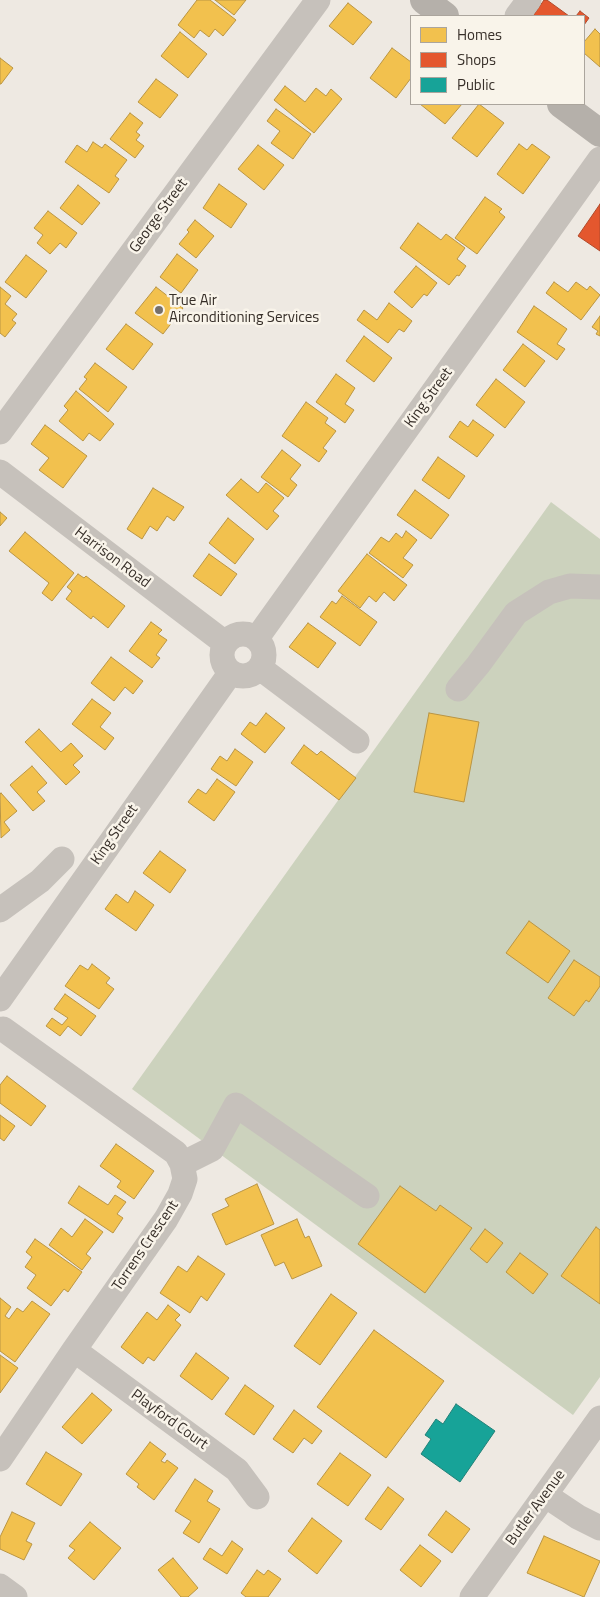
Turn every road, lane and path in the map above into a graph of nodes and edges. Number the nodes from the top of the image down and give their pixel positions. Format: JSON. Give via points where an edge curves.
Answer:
{"nodes":[{"id":1,"x":318,"y":0,"type":"edge"},
{"id":2,"x":424,"y":0,"type":"edge"},
{"id":3,"x":529,"y":0,"type":"edge"},
{"id":4,"x":445,"y":15,"type":"edge"},
{"id":5,"x":518,"y":15,"type":"edge"},
{"id":6,"x":562,"y":105,"type":"edge"},
{"id":7,"x":600,"y":133,"type":"edge"},
{"id":8,"x":600,"y":159,"type":"edge"},
{"id":9,"x":0,"y":432,"type":"edge"},
{"id":10,"x":0,"y":472,"type":"edge"},
{"id":11,"x":600,"y":587,"type":"edge"},
{"id":12,"x":257,"y":638,"type":"junction"},
{"id":13,"x":225,"y":643,"type":"junction"},
{"id":14,"x":260,"y":668,"type":"junction"},
{"id":15,"x":231,"y":672,"type":"junction"},
{"id":16,"x":458,"y":689,"type":"dead end"},
{"id":17,"x":357,"y":741,"type":"dead end"},
{"id":18,"x":62,"y":858,"type":"dead end"},
{"id":19,"x":40,"y":881,"type":"junction"},
{"id":20,"x":68,"y":902,"type":"junction"},
{"id":21,"x":0,"y":910,"type":"edge"},
{"id":22,"x":0,"y":999,"type":"edge"},
{"id":23,"x":1,"y":1030,"type":"edge"},
{"id":24,"x":182,"y":1164,"type":"junction"},
{"id":25,"x":367,"y":1196,"type":"dead end"},
{"id":26,"x":74,"y":1350,"type":"junction"},
{"id":27,"x":600,"y":1418,"type":"edge"},
{"id":28,"x":0,"y":1459,"type":"edge"},
{"id":29,"x":545,"y":1496,"type":"junction"},
{"id":30,"x":257,"y":1497,"type":"dead end"},
{"id":31,"x":600,"y":1528,"type":"edge"},
{"id":32,"x":0,"y":1586,"type":"edge"},
{"id":33,"x":16,"y":1597,"type":"edge"},
{"id":34,"x":472,"y":1597,"type":"edge"}],
"edges":[{"from":1,"to":9,"type":"street","name":"George Street"},
{"from":2,"to":4,"type":"main road"},
{"from":3,"to":5,"type":"street"},
{"from":6,"to":7,"type":"main road"},
{"from":8,"to":12,"type":"street","name":"King Street"},
{"from":10,"to":13,"type":"street","name":"Harrison Road"},
{"from":11,"to":16,"type":"street","via":[[570,586],[549,592],[516,613]]},
{"from":12,"to":13,"type":"street","via":[[248,633],[238,633]]},
{"from":12,"to":14,"type":"street","via":[[265,656]]},
{"from":13,"to":15,"type":"street","via":[[222,658]]},
{"from":14,"to":15,"type":"street","via":[[245,676]]},
{"from":14,"to":17,"type":"street"},
{"from":15,"to":20,"type":"street","name":"King Street"},
{"from":18,"to":19,"type":"street"},
{"from":19,"to":20,"type":"street"},
{"from":19,"to":21,"type":"street"},
{"from":20,"to":22,"type":"street","name":"King Street"},
{"from":22,"to":23,"type":"street","via":[[6,1006],[8,1017]]},
{"from":23,"to":24,"type":"street","via":[[176,1153]]},
{"from":24,"to":25,"type":"street","via":[[212,1149],[236,1105]]},
{"from":24,"to":26,"type":"street","name":"Torrens Crescent","via":[[185,1179],[166,1219]]},
{"from":26,"to":28,"type":"street","name":"Torrens Crescent"},
{"from":26,"to":30,"type":"street","name":"Playford Court","via":[[237,1470]]},
{"from":27,"to":29,"type":"street","name":"Butler Avenue"},
{"from":29,"to":31,"type":"street"},
{"from":29,"to":34,"type":"street","name":"Butler Avenue"},
{"from":32,"to":33,"type":"street"}]}
